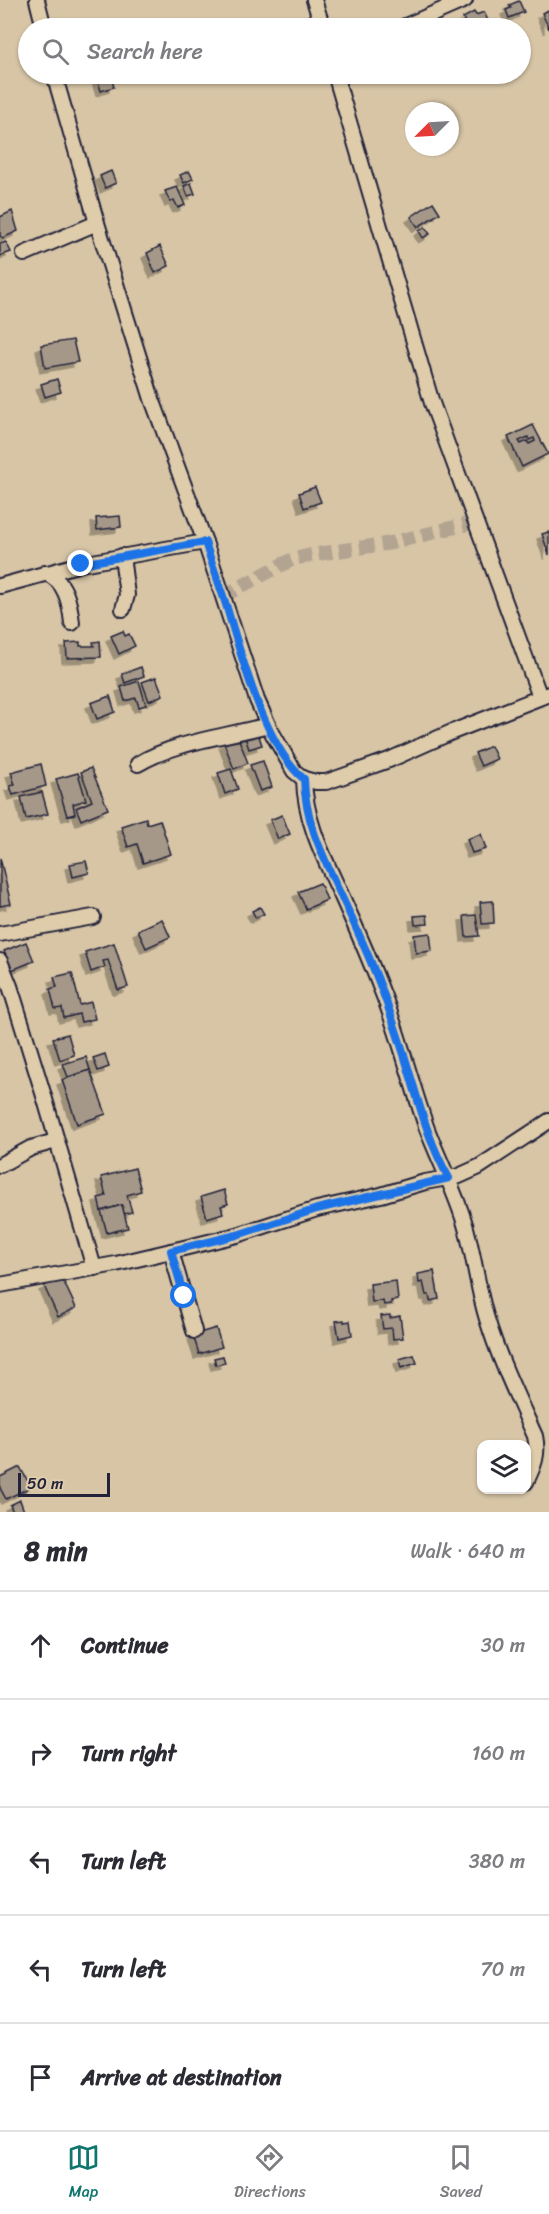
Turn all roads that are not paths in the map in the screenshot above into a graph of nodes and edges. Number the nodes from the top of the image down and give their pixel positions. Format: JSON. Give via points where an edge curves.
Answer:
{"nodes":[{"id":1,"x":37,"y":0,"type":"edge"},
{"id":2,"x":314,"y":0,"type":"edge"},
{"id":3,"x":465,"y":0,"type":"edge"},
{"id":4,"x":42,"y":18,"type":"edge"},
{"id":5,"x":320,"y":18,"type":"edge"},
{"id":6,"x":424,"y":18,"type":"edge"},
{"id":7,"x":57,"y":84,"type":"edge"},
{"id":8,"x":338,"y":84,"type":"edge"},
{"id":9,"x":97,"y":223,"type":"junction"},
{"id":10,"x":24,"y":254,"type":"dead end"},
{"id":11,"x":205,"y":542,"type":"junction"},
{"id":12,"x":122,"y":556,"type":"junction"},
{"id":13,"x":45,"y":573,"type":"junction"},
{"id":14,"x":0,"y":586,"type":"edge"},
{"id":15,"x":123,"y":609,"type":"dead end"},
{"id":16,"x":72,"y":623,"type":"dead end"},
{"id":17,"x":545,"y":696,"type":"edge"},
{"id":18,"x":268,"y":724,"type":"junction"},
{"id":19,"x":138,"y":764,"type":"dead end"},
{"id":20,"x":304,"y":779,"type":"junction"},
{"id":21,"x":93,"y":916,"type":"dead end"},
{"id":22,"x":0,"y":934,"type":"edge"},
{"id":23,"x":0,"y":961,"type":"edge"},
{"id":24,"x":549,"y":1121,"type":"edge"},
{"id":25,"x":56,"y":1141,"type":"junction"},
{"id":26,"x":0,"y":1165,"type":"edge"},
{"id":27,"x":449,"y":1178,"type":"junction"},
{"id":28,"x":171,"y":1251,"type":"junction"},
{"id":29,"x":94,"y":1268,"type":"junction"},
{"id":30,"x":0,"y":1285,"type":"edge"},
{"id":31,"x":194,"y":1331,"type":"dead end"},
{"id":32,"x":531,"y":1472,"type":"edge"}],
"edges":[{"from":1,"to":4,"type":"street"},
{"from":2,"to":5,"type":"street"},
{"from":3,"to":6,"type":"street"},
{"from":7,"to":9,"type":"street"},
{"from":8,"to":17,"type":"street","via":[[432,403]]},
{"from":9,"to":10,"type":"street"},
{"from":9,"to":11,"type":"street","via":[[152,399]]},
{"from":11,"to":12,"type":"street"},
{"from":11,"to":18,"type":"street","via":[[256,700]]},
{"from":12,"to":13,"type":"street"},
{"from":12,"to":15,"type":"street","via":[[127,596]]},
{"from":13,"to":14,"type":"street"},
{"from":13,"to":16,"type":"street","via":[[63,588]]},
{"from":17,"to":20,"type":"street","via":[[351,774],[326,782]]},
{"from":18,"to":19,"type":"street","via":[[161,752]]},
{"from":18,"to":20,"type":"street","via":[[294,771]]},
{"from":20,"to":27,"type":"street","via":[[307,809],[319,848],[363,944]]},
{"from":21,"to":22,"type":"street"},
{"from":23,"to":25,"type":"street"},
{"from":24,"to":27,"type":"street","via":[[479,1167]]},
{"from":25,"to":26,"type":"street","via":[[31,1148]]},
{"from":25,"to":29,"type":"street"},
{"from":27,"to":28,"type":"street","via":[[317,1209]]},
{"from":27,"to":32,"type":"street","via":[[470,1242],[489,1325],[535,1436],[538,1449]]},
{"from":28,"to":29,"type":"street"},
{"from":28,"to":31,"type":"street"},
{"from":29,"to":30,"type":"street"}]}
